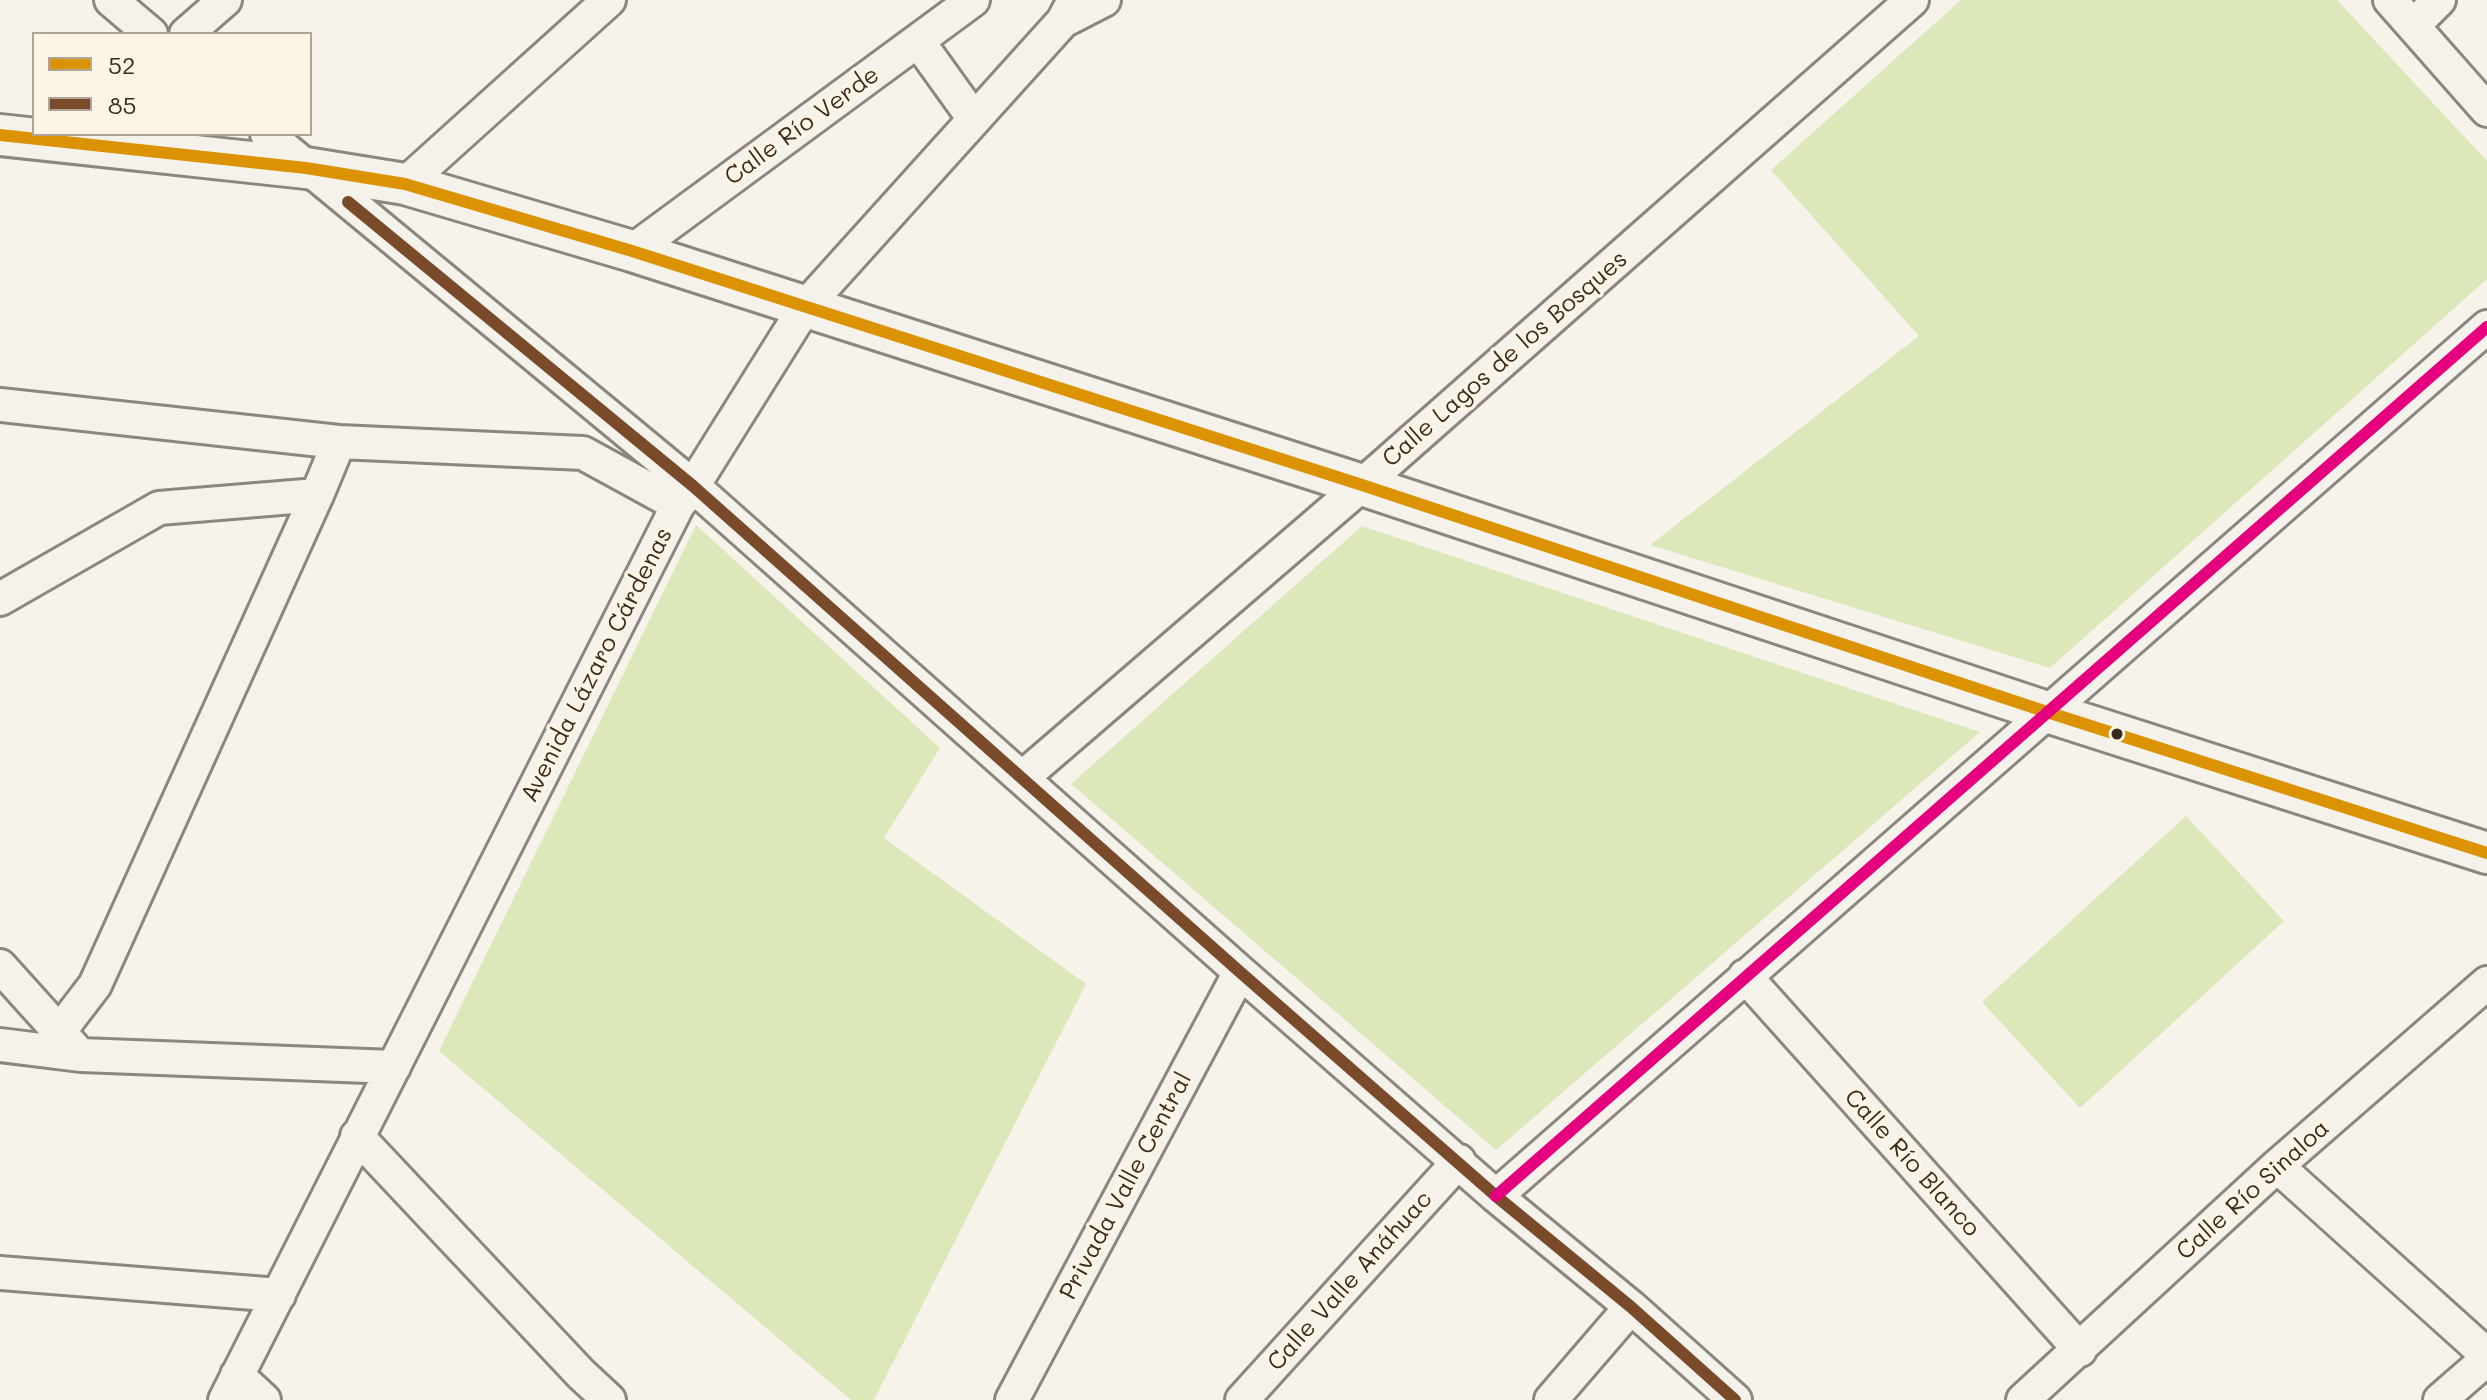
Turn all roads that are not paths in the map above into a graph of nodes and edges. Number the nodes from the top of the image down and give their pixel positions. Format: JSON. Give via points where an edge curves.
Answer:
{"nodes":[{"id":1,"x":111,"y":0,"type":"edge"},
{"id":2,"x":225,"y":0,"type":"edge"},
{"id":3,"x":609,"y":0,"type":"edge"},
{"id":4,"x":973,"y":0,"type":"edge"},
{"id":5,"x":1104,"y":0,"type":"edge"},
{"id":6,"x":1912,"y":0,"type":"edge"},
{"id":7,"x":2390,"y":0,"type":"edge"},
{"id":8,"x":2439,"y":0,"type":"edge"},
{"id":9,"x":1069,"y":11,"type":"edge"},
{"id":10,"x":2413,"y":26,"type":"junction"},
{"id":11,"x":149,"y":32,"type":"edge"},
{"id":12,"x":188,"y":32,"type":"edge"},
{"id":13,"x":918,"y":41,"type":"junction"},
{"id":14,"x":2487,"y":110,"type":"edge"},
{"id":15,"x":974,"y":119,"type":"junction"},
{"id":16,"x":0,"y":135,"type":"edge"},
{"id":17,"x":269,"y":136,"type":"edge"},
{"id":18,"x":306,"y":168,"type":"junction"},
{"id":19,"x":405,"y":184,"type":"junction"},
{"id":20,"x":632,"y":251,"type":"junction"},
{"id":21,"x":805,"y":307,"type":"junction"},
{"id":22,"x":2487,"y":327,"type":"edge"},
{"id":23,"x":0,"y":405,"type":"edge"},
{"id":24,"x":339,"y":442,"type":"junction"},
{"id":25,"x":1362,"y":485,"type":"junction"},
{"id":26,"x":317,"y":495,"type":"junction"},
{"id":27,"x":686,"y":495,"type":"junction"},
{"id":28,"x":0,"y":599,"type":"edge"},
{"id":29,"x":2047,"y":712,"type":"junction"},
{"id":30,"x":1022,"y":778,"type":"junction"},
{"id":31,"x":2487,"y":853,"type":"edge"},
{"id":32,"x":0,"y":966,"type":"edge"},
{"id":33,"x":1240,"y":972,"type":"junction"},
{"id":34,"x":1745,"y":976,"type":"junction"},
{"id":35,"x":2487,"y":983,"type":"edge"},
{"id":36,"x":70,"y":1043,"type":"junction"},
{"id":37,"x":0,"y":1045,"type":"edge"},
{"id":38,"x":394,"y":1067,"type":"junction"},
{"id":39,"x":357,"y":1136,"type":"junction"},
{"id":40,"x":1459,"y":1161,"type":"junction"},
{"id":41,"x":2277,"y":1166,"type":"junction"},
{"id":42,"x":1496,"y":1196,"type":"junction"},
{"id":43,"x":0,"y":1273,"type":"edge"},
{"id":44,"x":279,"y":1295,"type":"junction"},
{"id":45,"x":1631,"y":1307,"type":"junction"},
{"id":46,"x":2080,"y":1350,"type":"junction"},
{"id":47,"x":2487,"y":1357,"type":"edge"},
{"id":48,"x":231,"y":1387,"type":"edge"},
{"id":49,"x":573,"y":1387,"type":"edge"},
{"id":50,"x":264,"y":1400,"type":"edge"},
{"id":51,"x":609,"y":1400,"type":"edge"},
{"id":52,"x":1012,"y":1400,"type":"edge"},
{"id":53,"x":1242,"y":1400,"type":"edge"},
{"id":54,"x":1551,"y":1400,"type":"edge"},
{"id":55,"x":1735,"y":1400,"type":"edge"},
{"id":56,"x":2023,"y":1400,"type":"edge"},
{"id":57,"x":2440,"y":1400,"type":"edge"}],
"edges":[{"from":1,"to":11,"type":"street"},
{"from":2,"to":12,"type":"street"},
{"from":3,"to":19,"type":"street"},
{"from":4,"to":13,"type":"street","name":"Calle Río Verde"},
{"from":5,"to":9,"type":"street"},
{"from":6,"to":25,"type":"street","name":"Calle Lagos de los Bosques"},
{"from":7,"to":10,"type":"street"},
{"from":8,"to":10,"type":"street"},
{"from":9,"to":15,"type":"street","name":"Avenida Lázaro Cárdenas"},
{"from":10,"to":14,"type":"street"},
{"from":13,"to":15,"type":"street"},
{"from":13,"to":20,"type":"street","name":"Calle Río Verde"},
{"from":15,"to":21,"type":"street","name":"Avenida Lázaro Cárdenas"},
{"from":16,"to":18,"type":"street"},
{"from":17,"to":18,"type":"street"},
{"from":18,"to":19,"type":"street"},
{"from":18,"to":27,"type":"street"},
{"from":19,"to":20,"type":"street"},
{"from":20,"to":21,"type":"street"},
{"from":21,"to":25,"type":"street"},
{"from":21,"to":27,"type":"street","name":"Avenida Lázaro Cárdenas"},
{"from":22,"to":29,"type":"street"},
{"from":23,"to":24,"type":"street"},
{"from":24,"to":26,"type":"street"},
{"from":24,"to":27,"type":"street","via":[[583,453]]},
{"from":25,"to":29,"type":"street"},
{"from":25,"to":30,"type":"street","name":"Calle Lagos de los Bosques"},
{"from":26,"to":28,"type":"street","via":[[159,508]]},
{"from":26,"to":36,"type":"street"},
{"from":27,"to":30,"type":"street"},
{"from":27,"to":38,"type":"street","name":"Avenida Lázaro Cárdenas"},
{"from":29,"to":31,"type":"street"},
{"from":29,"to":34,"type":"street"},
{"from":30,"to":33,"type":"street"},
{"from":32,"to":36,"type":"street"},
{"from":33,"to":40,"type":"street"},
{"from":33,"to":52,"type":"street","name":"Privada Valle Central"},
{"from":34,"to":42,"type":"street"},
{"from":34,"to":46,"type":"street","name":"Calle Río Blanco"},
{"from":35,"to":41,"type":"street","name":"Calle Río Sinaloa"},
{"from":36,"to":37,"type":"street"},
{"from":36,"to":38,"type":"street"},
{"from":38,"to":39,"type":"street","name":"Avenida Lázaro Cárdenas"},
{"from":39,"to":44,"type":"street","name":"Avenida Lázaro Cárdenas"},
{"from":39,"to":49,"type":"street"},
{"from":40,"to":42,"type":"street"},
{"from":40,"to":53,"type":"street","name":"Calle Valle Anáhuac"},
{"from":41,"to":46,"type":"street","name":"Calle Río Sinaloa"},
{"from":41,"to":47,"type":"street"},
{"from":42,"to":45,"type":"street"},
{"from":43,"to":44,"type":"street"},
{"from":44,"to":48,"type":"street","name":"Avenida Lázaro Cárdenas"},
{"from":45,"to":54,"type":"street"},
{"from":45,"to":55,"type":"street"},
{"from":46,"to":56,"type":"street","name":"Calle Río Sinaloa"},
{"from":47,"to":57,"type":"street"},
{"from":48,"to":50,"type":"street"},
{"from":49,"to":51,"type":"street"}]}
